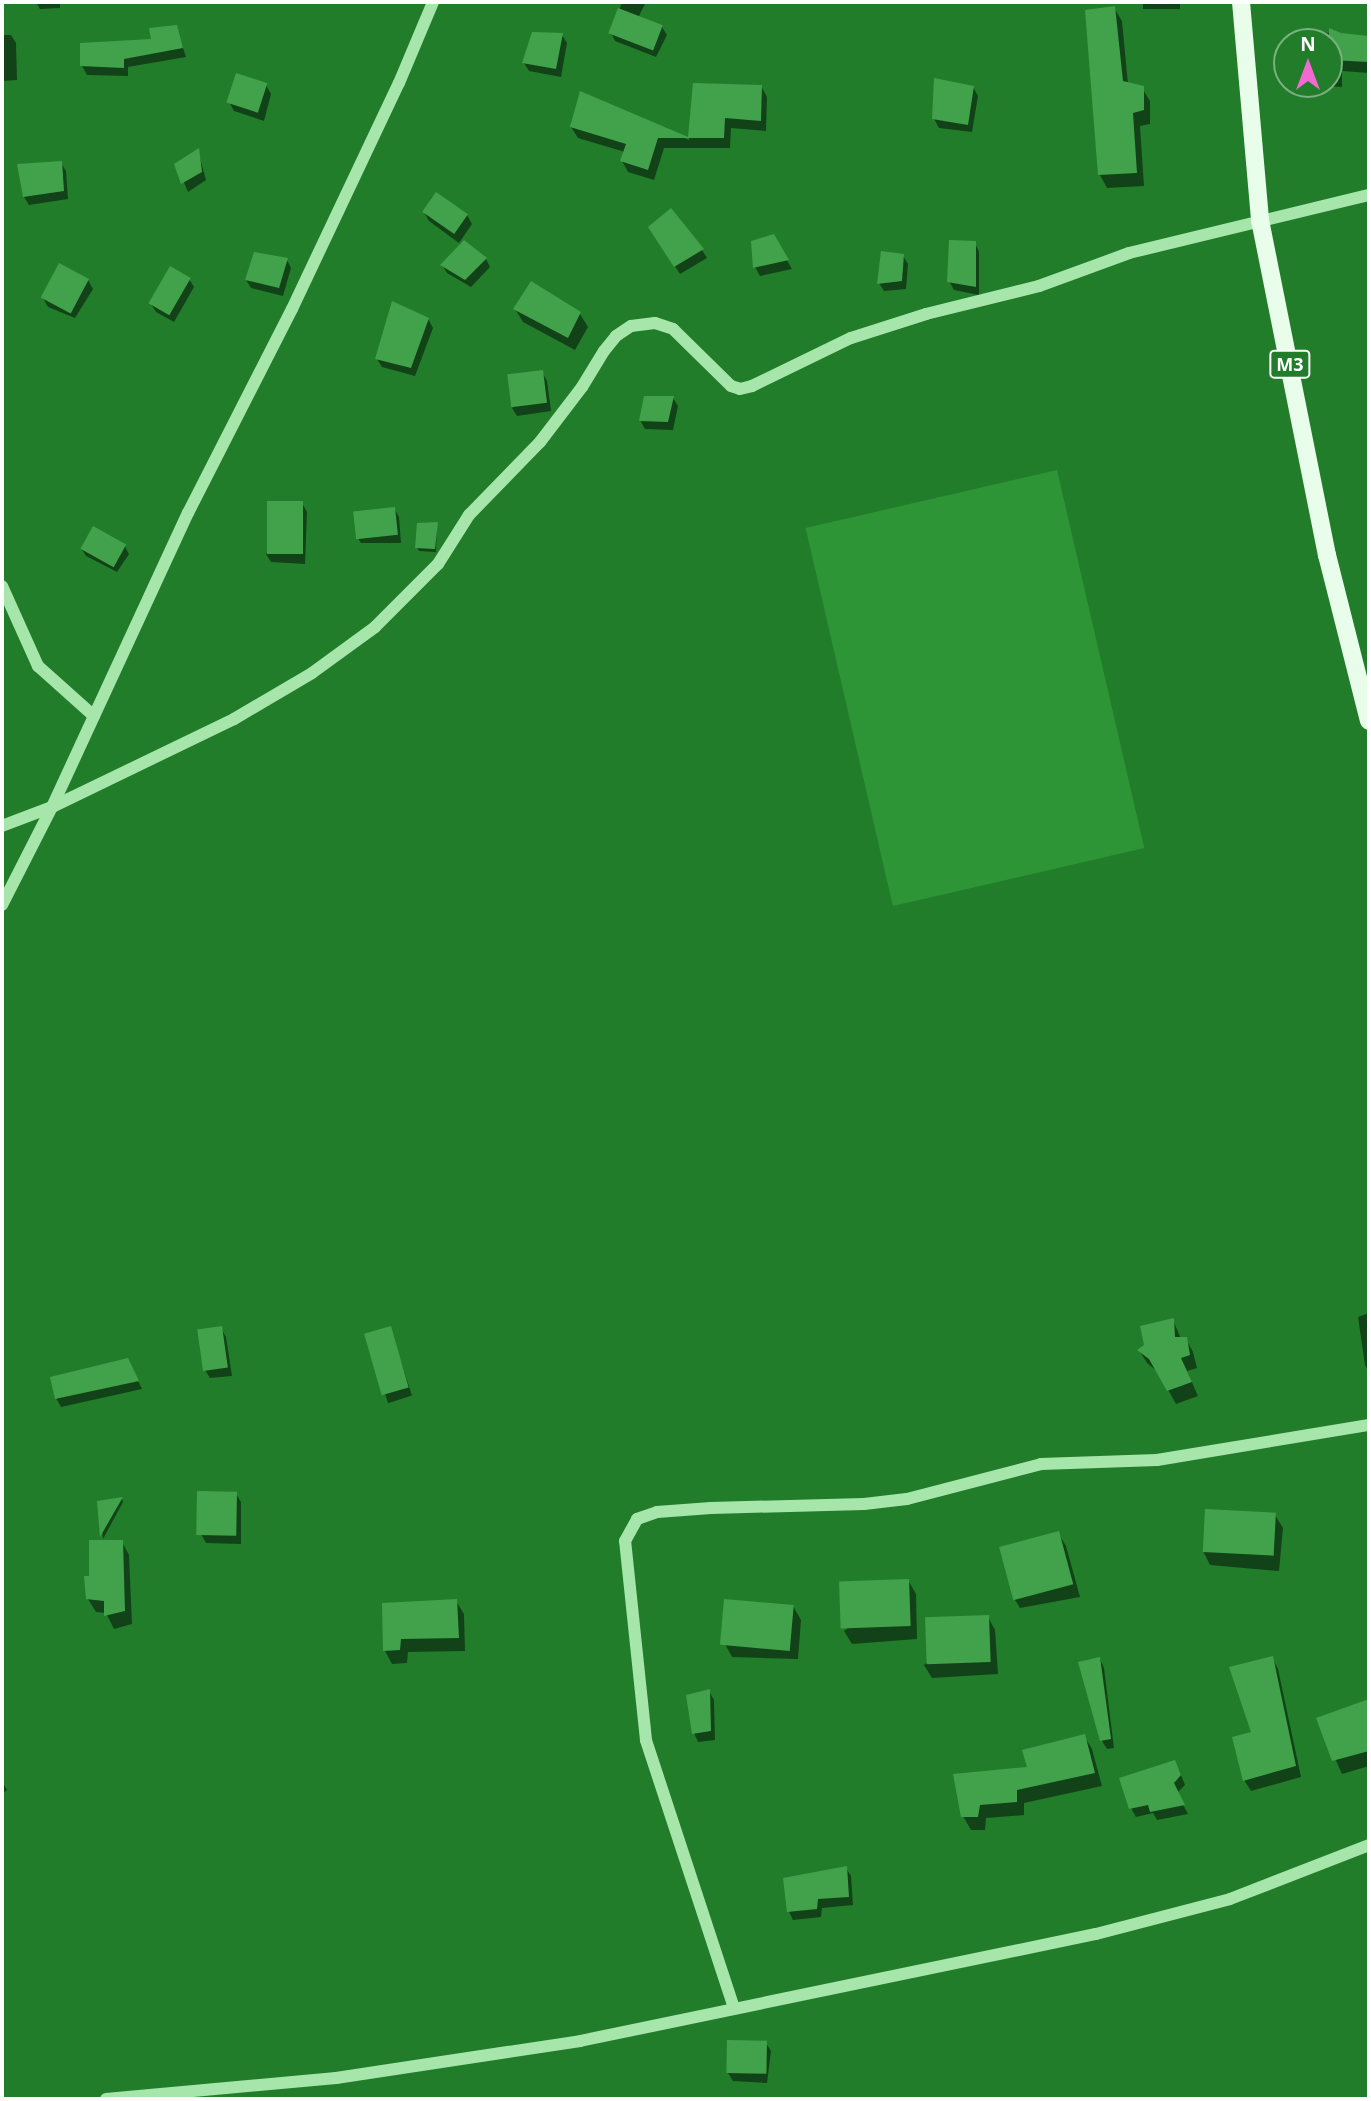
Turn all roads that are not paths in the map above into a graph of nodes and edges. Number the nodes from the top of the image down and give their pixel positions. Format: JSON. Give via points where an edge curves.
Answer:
{"nodes":[{"id":1,"x":433,"y":2,"type":"edge"},
{"id":2,"x":1241,"y":2,"type":"edge"},
{"id":3,"x":1369,"y":195,"type":"edge"},
{"id":4,"x":1260,"y":220,"type":"junction"},
{"id":5,"x":2,"y":586,"type":"edge"},
{"id":6,"x":94,"y":716,"type":"junction"},
{"id":7,"x":1369,"y":722,"type":"edge"},
{"id":8,"x":52,"y":807,"type":"junction"},
{"id":9,"x":2,"y":826,"type":"edge"},
{"id":10,"x":2,"y":905,"type":"edge"},
{"id":11,"x":1369,"y":1425,"type":"edge"},
{"id":12,"x":1369,"y":1846,"type":"edge"},
{"id":13,"x":734,"y":2008,"type":"junction"},
{"id":14,"x":106,"y":2099,"type":"edge"}],
"edges":[{"from":1,"to":6,"type":"street","via":[[292,309],[188,513]]},
{"from":2,"to":4,"type":"main road","number":"M3"},
{"from":3,"to":4,"type":"street"},
{"from":4,"to":7,"type":"main road","number":"M3","via":[[1326,555]]},
{"from":4,"to":8,"type":"street","via":[[1129,253],[1040,286],[851,338],[740,389],[731,386],[673,329],[655,324],[631,326],[604,351],[540,442],[469,515],[438,564],[375,627],[312,673],[234,719]]},
{"from":5,"to":6,"type":"street","via":[[37,666]]},
{"from":6,"to":8,"type":"street"},
{"from":8,"to":9,"type":"street"},
{"from":8,"to":10,"type":"street"},
{"from":11,"to":13,"type":"street","via":[[1157,1460],[1041,1464],[907,1499],[657,1512],[638,1519],[625,1541],[646,1740]]},
{"from":12,"to":13,"type":"street","via":[[1230,1899],[1096,1934]]},
{"from":13,"to":14,"type":"street","via":[[580,2041],[336,2078]]}]}
